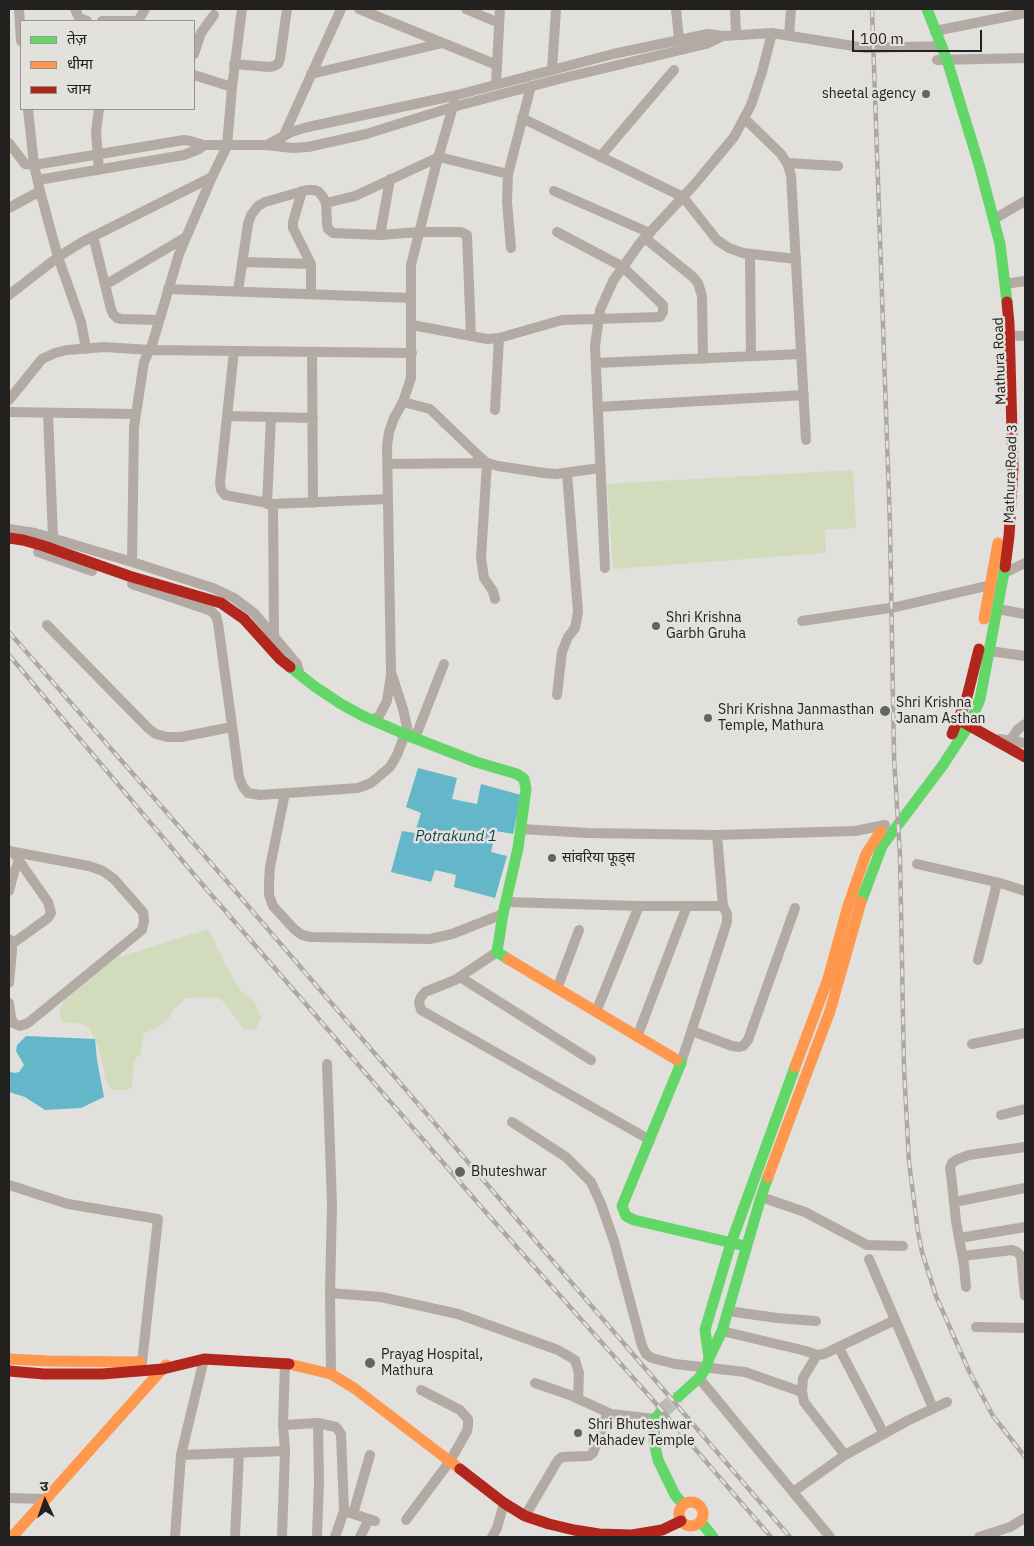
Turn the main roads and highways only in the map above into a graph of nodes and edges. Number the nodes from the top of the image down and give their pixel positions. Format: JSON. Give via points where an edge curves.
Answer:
{"nodes":[{"id":1,"x":917,"y":9,"type":"edge"},
{"id":2,"x":928,"y":9,"type":"edge"},
{"id":3,"x":937,"y":47,"type":"junction"},
{"id":4,"x":942,"y":60,"type":"junction"},
{"id":5,"x":1005,"y":335,"type":"junction"},
{"id":6,"x":9,"y":538,"type":"edge"},
{"id":7,"x":999,"y":580,"type":"junction"},
{"id":8,"x":964,"y":723,"type":"junction"},
{"id":9,"x":1025,"y":757,"type":"edge"},
{"id":10,"x":731,"y":1243,"type":"junction"},
{"id":11,"x":747,"y":1247,"type":"junction"},
{"id":12,"x":9,"y":1359,"type":"edge"},
{"id":13,"x":166,"y":1365,"type":"junction"},
{"id":14,"x":705,"y":1368,"type":"junction"},
{"id":15,"x":9,"y":1371,"type":"edge"},
{"id":16,"x":678,"y":1397,"type":"tunnel mouth"},
{"id":17,"x":658,"y":1416,"type":"tunnel mouth"},
{"id":18,"x":683,"y":1504,"type":"junction"},
{"id":19,"x":680,"y":1521,"type":"junction"},
{"id":20,"x":701,"y":1522,"type":"junction"},
{"id":21,"x":632,"y":1536,"type":"edge"},
{"id":22,"x":12,"y":1537,"type":"edge"},
{"id":23,"x":713,"y":1537,"type":"edge"}],
"edges":[{"from":1,"to":3,"type":"main road"},
{"from":2,"to":3,"type":"main road"},
{"from":3,"to":4,"type":"main road","name":"Mathura Road 3"},
{"from":4,"to":5,"type":"main road","name":"Mathura Road","via":[[989,238]]},
{"from":4,"to":5,"type":"main road","name":"Mathura Road 3","via":[[980,168],[1000,244],[1005,284]]},
{"from":5,"to":7,"type":"main road","name":"Mathura Road"},
{"from":5,"to":7,"type":"main road","name":"Mathura Road 3","via":[[1013,468],[1009,536]]},
{"from":6,"to":10,"type":"main road","via":[[44,546],[129,576],[221,603],[244,620],[280,659],[340,704],[410,736],[524,779],[526,789],[518,848],[497,952],[681,1063],[622,1206],[626,1216],[634,1220]]},
{"from":7,"to":8,"type":"main road","name":"Mathura Road","via":[[966,702]]},
{"from":7,"to":8,"type":"main road","name":"Mathura Road 3","via":[[997,609],[980,699]]},
{"from":8,"to":9,"type":"main road"},
{"from":8,"to":10,"type":"main road","via":[[948,740],[866,854],[828,980]]},
{"from":8,"to":11,"type":"main road","via":[[943,765],[882,846],[873,867],[830,1011],[761,1197]]},
{"from":10,"to":11,"type":"main road"},
{"from":10,"to":14,"type":"main road","via":[[705,1330]]},
{"from":11,"to":14,"type":"main road","via":[[722,1331]]},
{"from":12,"to":13,"type":"main road"},
{"from":13,"to":15,"type":"main road","via":[[102,1374]]},
{"from":13,"to":21,"type":"main road","via":[[204,1359],[285,1363],[331,1374],[375,1403],[525,1516],[574,1530]]},
{"from":13,"to":22,"type":"main road"},
{"from":14,"to":16,"type":"main road"},
{"from":17,"to":18,"type":"main road","via":[[654,1440],[658,1460],[675,1495]]},
{"from":18,"to":19,"type":"main road","via":[[678,1515]]},
{"from":18,"to":20,"type":"main road","via":[[695,1502],[700,1505],[704,1516]]},
{"from":19,"to":20,"type":"main road","via":[[692,1527]]},
{"from":19,"to":21,"type":"main road","via":[[662,1530]]},
{"from":20,"to":23,"type":"main road"}]}
